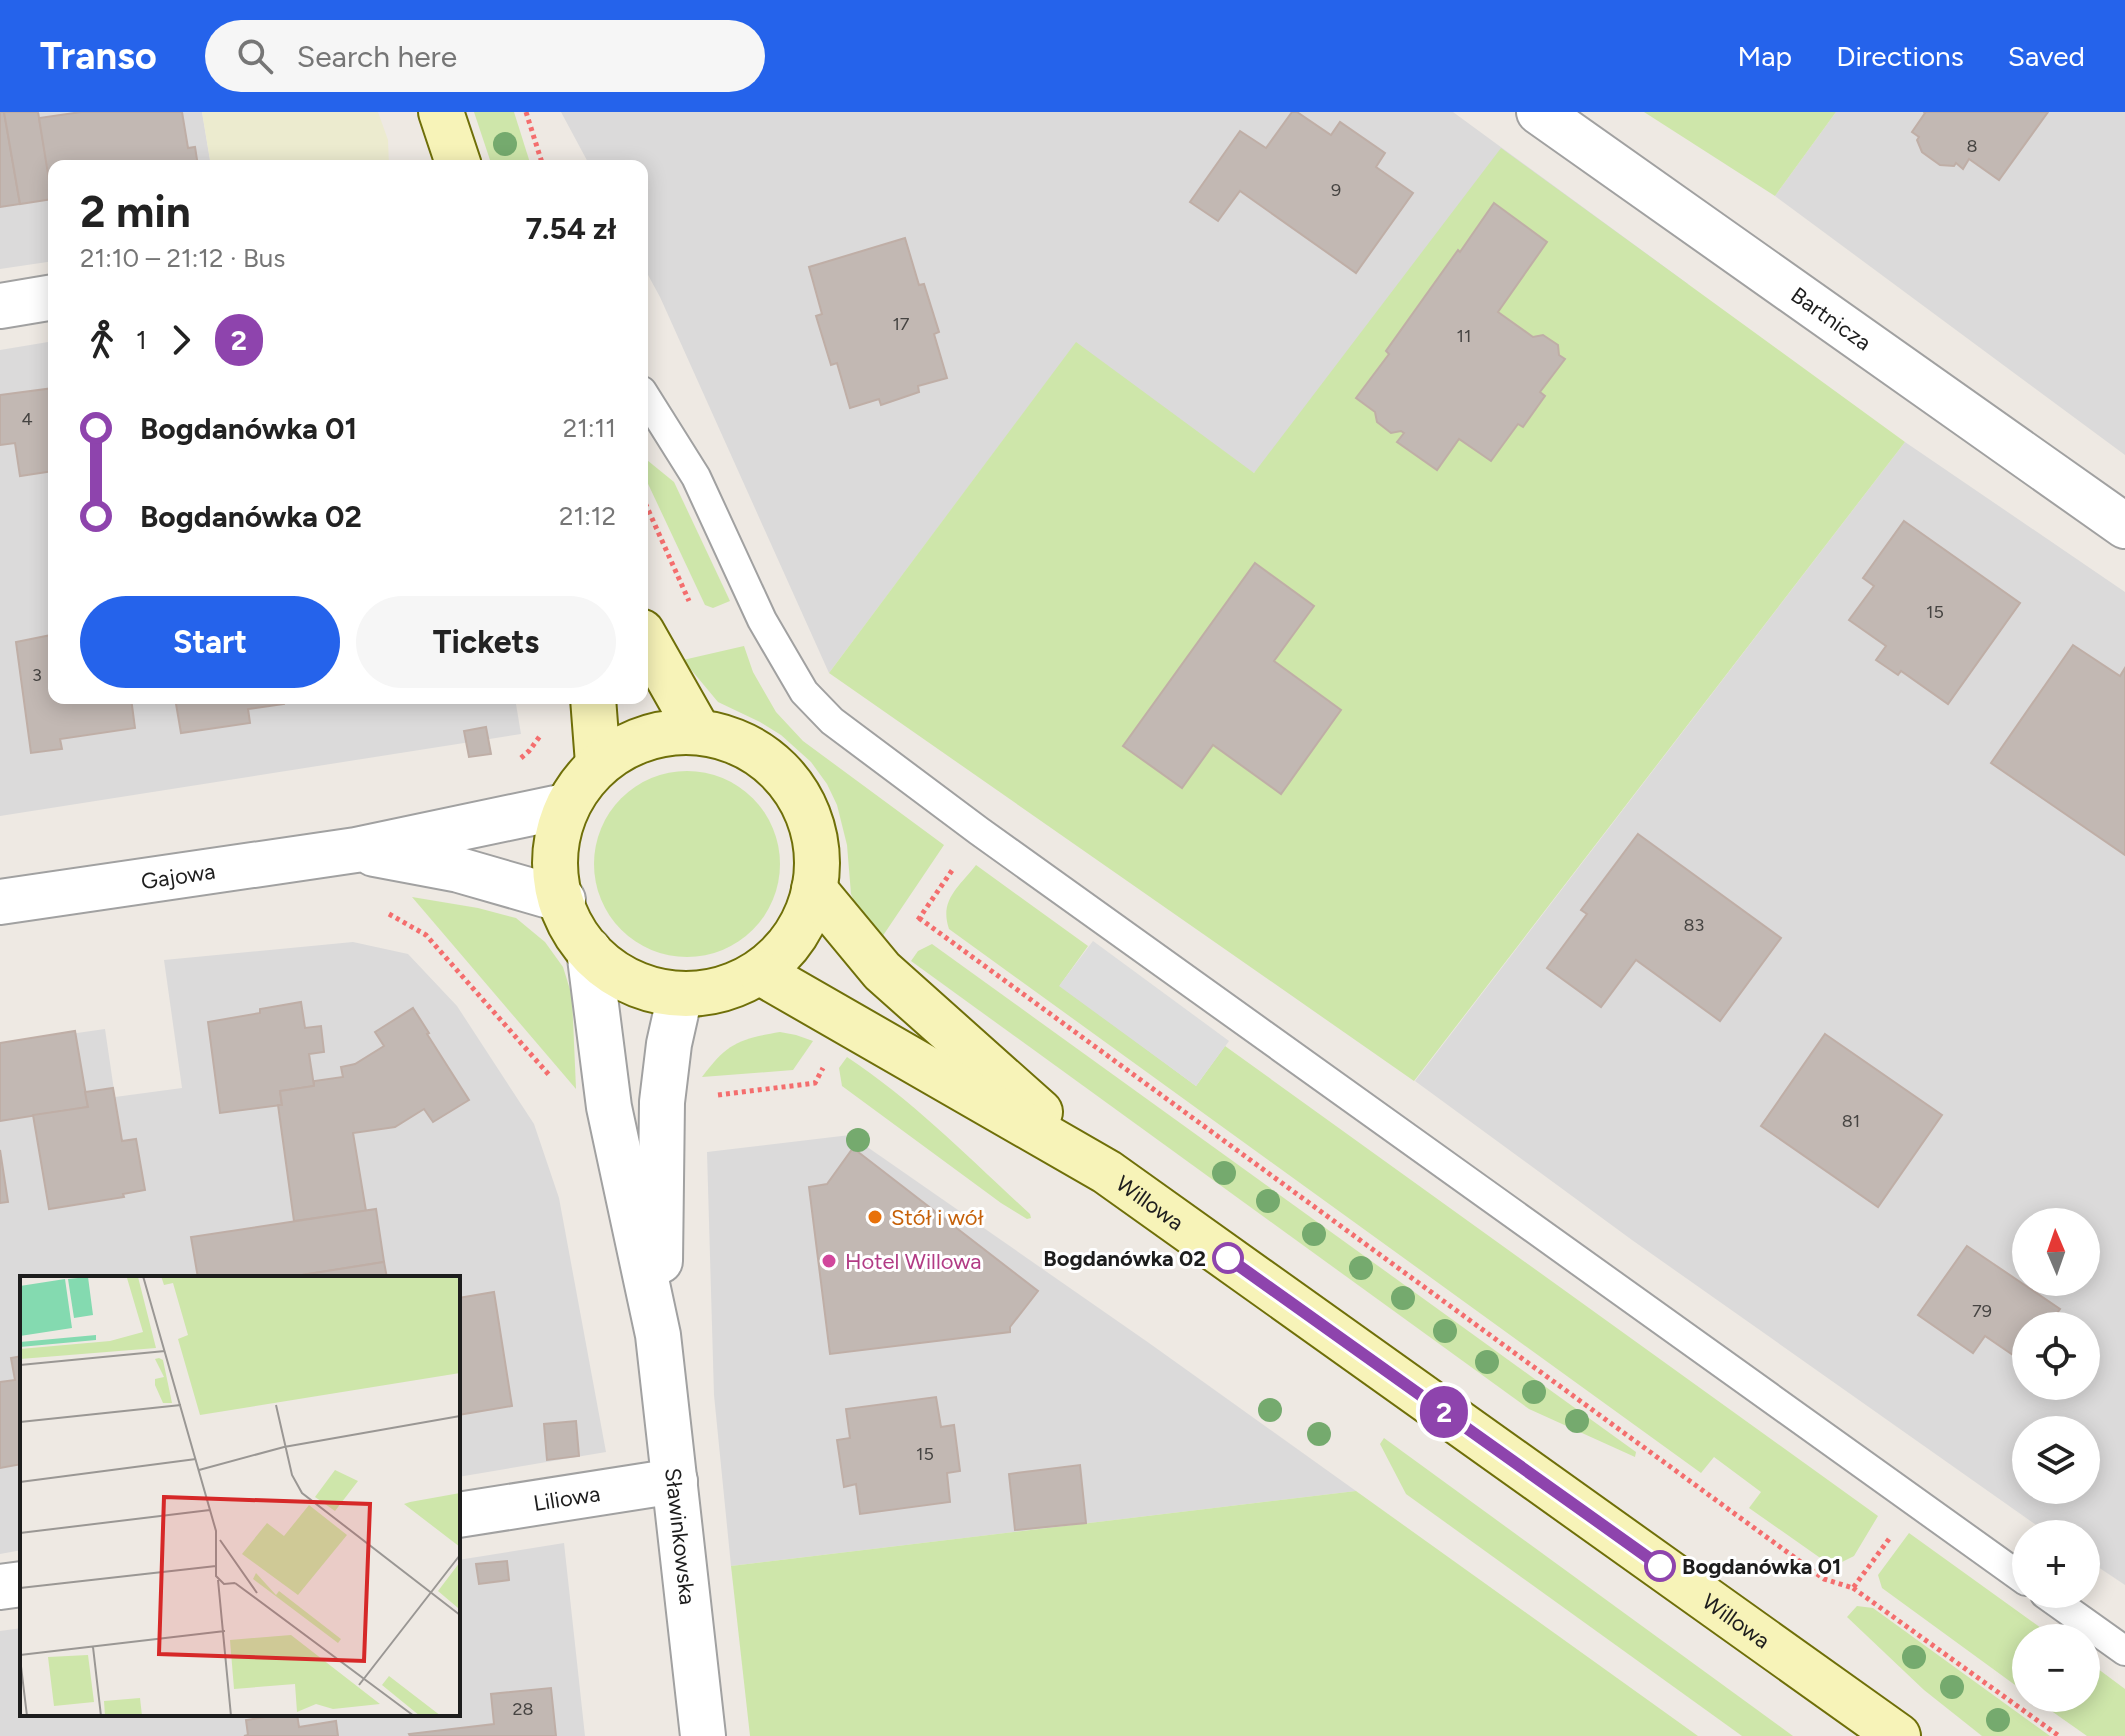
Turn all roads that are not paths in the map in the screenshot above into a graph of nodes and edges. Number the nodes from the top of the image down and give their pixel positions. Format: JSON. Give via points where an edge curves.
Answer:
{"nodes":[{"id":1,"x":441,"y":112,"type":"edge"},
{"id":2,"x":1539,"y":112,"type":"edge"},
{"id":3,"x":457,"y":160,"type":"edge"},
{"id":4,"x":48,"y":298,"type":"edge"},
{"id":5,"x":0,"y":306,"type":"edge"},
{"id":6,"x":648,"y":401,"type":"edge"},
{"id":7,"x":2125,"y":526,"type":"edge"},
{"id":8,"x":648,"y":643,"type":"edge"},
{"id":9,"x":593,"y":704,"type":"edge"},
{"id":10,"x":697,"y":729,"type":"junction"},
{"id":11,"x":598,"y":763,"type":"junction"},
{"id":12,"x":565,"y":806,"type":"junction"},
{"id":13,"x":356,"y":850,"type":"junction"},
{"id":14,"x":814,"y":889,"type":"junction"},
{"id":15,"x":563,"y":900,"type":"junction"},
{"id":16,"x":0,"y":902,"type":"edge"},
{"id":17,"x":589,"y":950,"type":"junction"},
{"id":18,"x":761,"y":973,"type":"junction"},
{"id":19,"x":680,"y":995,"type":"junction"},
{"id":20,"x":1107,"y":1172,"type":"junction"},
{"id":21,"x":658,"y":1335,"type":"junction"},
{"id":22,"x":675,"y":1481,"type":"junction"},
{"id":23,"x":460,"y":1515,"type":"edge"},
{"id":24,"x":2012,"y":1571,"type":"edge"},
{"id":25,"x":20,"y":1584,"type":"edge"},
{"id":26,"x":0,"y":1587,"type":"edge"},
{"id":27,"x":2065,"y":1608,"type":"edge"},
{"id":28,"x":2125,"y":1651,"type":"edge"},
{"id":29,"x":703,"y":1736,"type":"edge"},
{"id":30,"x":1898,"y":1736,"type":"edge"}],
"edges":[{"from":1,"to":3,"type":"street"},
{"from":2,"to":7,"type":"street","name":"Bartnicza"},
{"from":4,"to":5,"type":"street"},
{"from":6,"to":24,"type":"lane","via":[[696,477],[762,620],[804,692],[832,721]]},
{"from":8,"to":10,"type":"street"},
{"from":9,"to":11,"type":"street"},
{"from":10,"to":11,"type":"street","via":[[642,739]]},
{"from":10,"to":14,"type":"street","via":[[743,744],[765,759],[803,803],[814,834]]},
{"from":11,"to":12,"type":"street"},
{"from":12,"to":13,"type":"street","name":"Gajowa"},
{"from":12,"to":15,"type":"street","via":[[557,854]]},
{"from":13,"to":15,"type":"street","name":"Gajowa","via":[[459,870]]},
{"from":13,"to":16,"type":"street","name":"Gajowa"},
{"from":14,"to":18,"type":"street","via":[[793,937]]},
{"from":14,"to":20,"type":"street","name":"Willowa","via":[[882,971]]},
{"from":15,"to":17,"type":"street"},
{"from":17,"to":19,"type":"street","via":[[629,979]]},
{"from":17,"to":21,"type":"street","name":"Sławinkowska","via":[[609,1107]]},
{"from":18,"to":19,"type":"street","via":[[723,994]]},
{"from":18,"to":20,"type":"street","name":"Willowa"},
{"from":19,"to":21,"type":"street","name":"Sławinkowska","via":[[662,1102]]},
{"from":20,"to":30,"type":"street","name":"Willowa"},
{"from":21,"to":22,"type":"street","name":"Sławinkowska"},
{"from":22,"to":23,"type":"street","name":"Liliowa"},
{"from":22,"to":29,"type":"street","name":"Sławinkowska"},
{"from":25,"to":26,"type":"street"},
{"from":27,"to":28,"type":"lane"}]}
